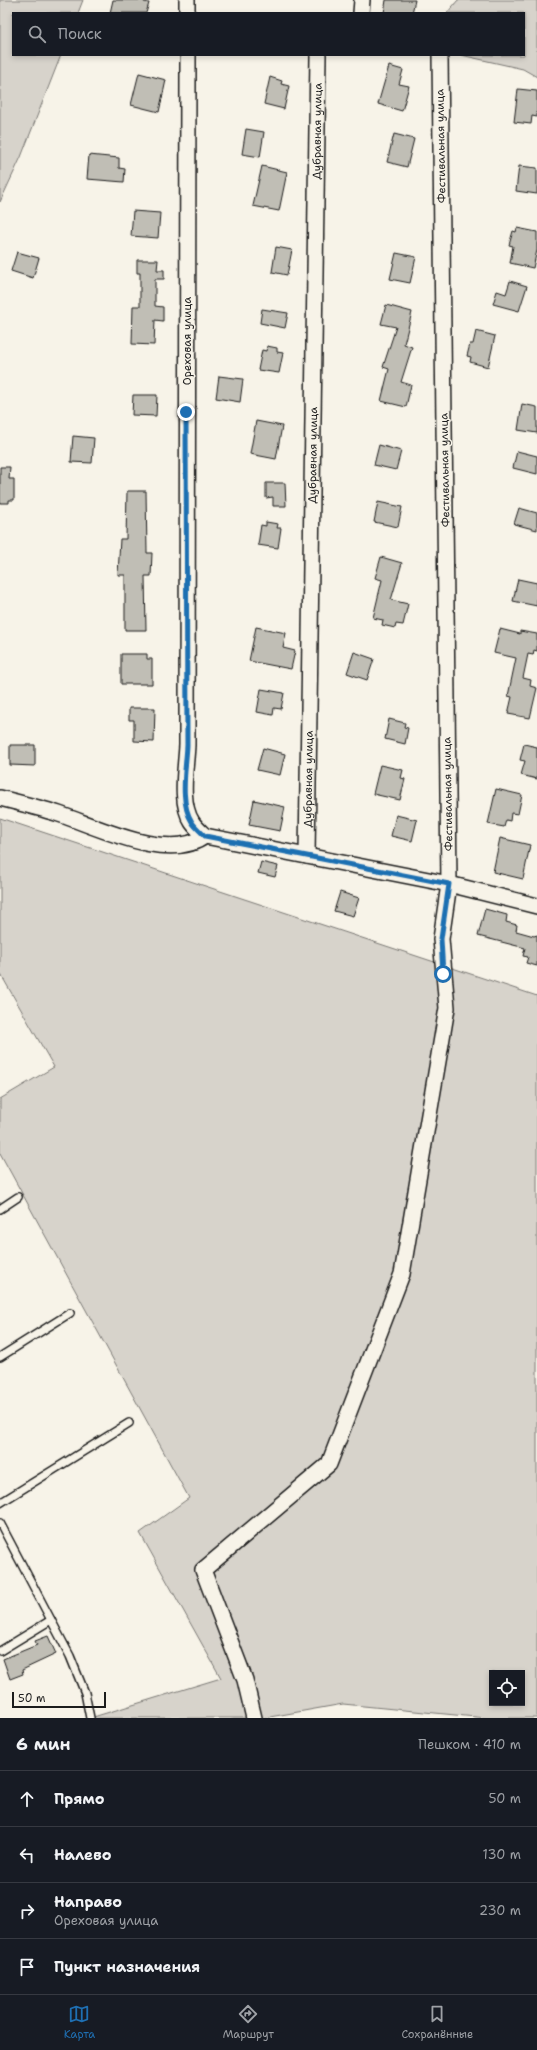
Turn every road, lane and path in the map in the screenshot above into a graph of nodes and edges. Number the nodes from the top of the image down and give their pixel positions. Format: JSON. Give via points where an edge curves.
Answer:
{"nodes":[{"id":1,"x":187,"y":0,"type":"edge"},
{"id":2,"x":362,"y":0,"type":"edge"},
{"id":3,"x":187,"y":12,"type":"edge"},
{"id":4,"x":361,"y":12,"type":"edge"},
{"id":5,"x":188,"y":56,"type":"edge"},
{"id":6,"x":318,"y":56,"type":"edge"},
{"id":7,"x":440,"y":56,"type":"edge"},
{"id":8,"x":0,"y":798,"type":"edge"},
{"id":9,"x":205,"y":836,"type":"junction"},
{"id":10,"x":307,"y":856,"type":"junction"},
{"id":11,"x":449,"y":884,"type":"junction"},
{"id":12,"x":537,"y":906,"type":"edge"},
{"id":13,"x":18,"y":1197,"type":"dead end"},
{"id":14,"x":0,"y":1209,"type":"edge"},
{"id":15,"x":70,"y":1313,"type":"dead end"},
{"id":16,"x":0,"y":1357,"type":"edge"},
{"id":17,"x":129,"y":1423,"type":"dead end"},
{"id":18,"x":0,"y":1503,"type":"edge"},
{"id":19,"x":0,"y":1523,"type":"edge"},
{"id":20,"x":51,"y":1620,"type":"junction"},
{"id":21,"x":0,"y":1651,"type":"edge"},
{"id":22,"x":90,"y":1718,"type":"edge"},
{"id":23,"x":254,"y":1718,"type":"edge"}],
"edges":[{"from":1,"to":3,"type":"street"},
{"from":2,"to":4,"type":"street"},
{"from":5,"to":9,"type":"street","name":"Ореховая улица","via":[[185,792],[187,813],[192,823]]},
{"from":6,"to":10,"type":"street","name":"Дубравная улица"},
{"from":7,"to":11,"type":"street","name":"Фестивальная улица"},
{"from":8,"to":9,"type":"street","via":[[155,845],[176,846],[196,842]]},
{"from":9,"to":10,"type":"street"},
{"from":10,"to":11,"type":"street"},
{"from":11,"to":12,"type":"street"},
{"from":11,"to":23,"type":"street","name":"Фестивальная улица","via":[[441,939],[447,1008],[402,1274],[329,1464],[204,1570],[245,1680]]},
{"from":13,"to":14,"type":"lane"},
{"from":15,"to":16,"type":"lane"},
{"from":17,"to":18,"type":"lane"},
{"from":19,"to":20,"type":"lane"},
{"from":20,"to":21,"type":"lane"},
{"from":20,"to":22,"type":"lane","via":[[70,1656],[85,1693]]}]}
